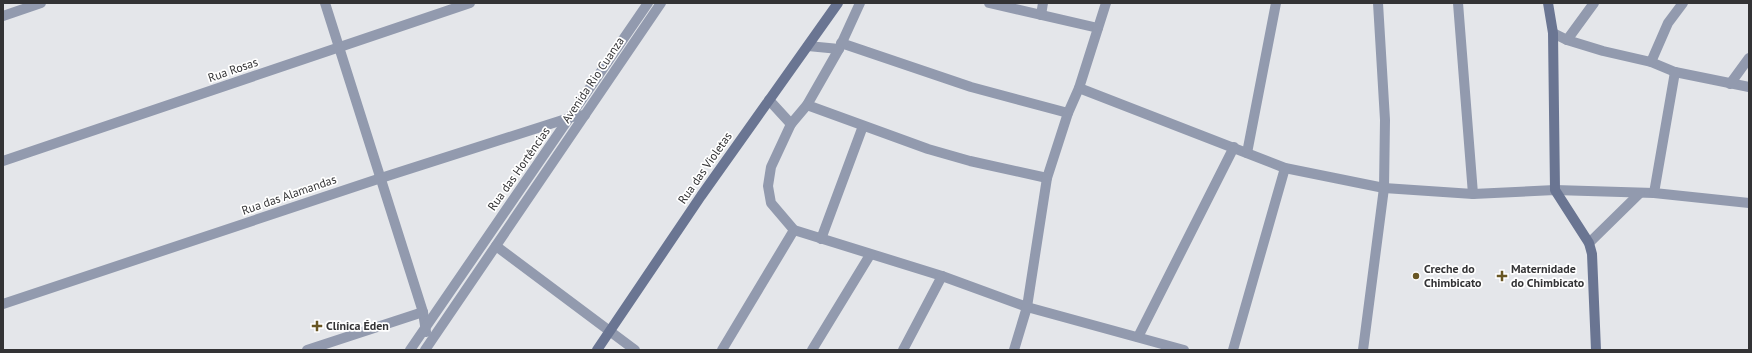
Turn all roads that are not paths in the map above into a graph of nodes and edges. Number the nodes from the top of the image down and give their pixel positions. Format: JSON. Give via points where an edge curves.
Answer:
{"nodes":[{"id":1,"x":41,"y":3,"type":"edge"},
{"id":2,"x":325,"y":3,"type":"edge"},
{"id":3,"x":470,"y":3,"type":"edge"},
{"id":4,"x":648,"y":3,"type":"edge"},
{"id":5,"x":661,"y":3,"type":"edge"},
{"id":6,"x":838,"y":3,"type":"edge"},
{"id":7,"x":860,"y":3,"type":"edge"},
{"id":8,"x":989,"y":3,"type":"edge"},
{"id":9,"x":1043,"y":3,"type":"edge"},
{"id":10,"x":1106,"y":3,"type":"edge"},
{"id":11,"x":1276,"y":3,"type":"edge"},
{"id":12,"x":1378,"y":3,"type":"edge"},
{"id":13,"x":1458,"y":3,"type":"edge"},
{"id":14,"x":1548,"y":3,"type":"edge"},
{"id":15,"x":1594,"y":3,"type":"edge"},
{"id":16,"x":1684,"y":3,"type":"edge"},
{"id":17,"x":1041,"y":14,"type":"junction"},
{"id":18,"x":3,"y":16,"type":"edge"},
{"id":19,"x":1098,"y":28,"type":"junction"},
{"id":20,"x":1553,"y":33,"type":"junction"},
{"id":21,"x":1567,"y":40,"type":"junction"},
{"id":22,"x":808,"y":46,"type":"junction"},
{"id":23,"x":840,"y":46,"type":"junction"},
{"id":24,"x":338,"y":48,"type":"junction"},
{"id":25,"x":1749,"y":58,"type":"edge"},
{"id":26,"x":1651,"y":62,"type":"junction"},
{"id":27,"x":1675,"y":72,"type":"junction"},
{"id":28,"x":1730,"y":84,"type":"junction"},
{"id":29,"x":1749,"y":87,"type":"edge"},
{"id":30,"x":1079,"y":88,"type":"junction"},
{"id":31,"x":769,"y":100,"type":"junction"},
{"id":32,"x":807,"y":104,"type":"junction"},
{"id":33,"x":1068,"y":113,"type":"junction"},
{"id":34,"x":585,"y":115,"type":"junction"},
{"id":35,"x":572,"y":116,"type":"junction"},
{"id":36,"x":792,"y":124,"type":"junction"},
{"id":37,"x":862,"y":126,"type":"junction"},
{"id":38,"x":1234,"y":147,"type":"junction"},
{"id":39,"x":1247,"y":153,"type":"junction"},
{"id":40,"x":3,"y":161,"type":"edge"},
{"id":41,"x":1286,"y":168,"type":"junction"},
{"id":42,"x":381,"y":178,"type":"junction"},
{"id":43,"x":1047,"y":178,"type":"junction"},
{"id":44,"x":1384,"y":188,"type":"junction"},
{"id":45,"x":1555,"y":190,"type":"junction"},
{"id":46,"x":1640,"y":193,"type":"junction"},
{"id":47,"x":1654,"y":193,"type":"junction"},
{"id":48,"x":1473,"y":194,"type":"junction"},
{"id":49,"x":1749,"y":203,"type":"edge"},
{"id":50,"x":794,"y":230,"type":"junction"},
{"id":51,"x":821,"y":239,"type":"junction"},
{"id":52,"x":1589,"y":243,"type":"junction"},
{"id":53,"x":496,"y":246,"type":"junction"},
{"id":54,"x":870,"y":255,"type":"junction"},
{"id":55,"x":942,"y":276,"type":"junction"},
{"id":56,"x":3,"y":304,"type":"edge"},
{"id":57,"x":1027,"y":307,"type":"junction"},
{"id":58,"x":423,"y":312,"type":"junction"},
{"id":59,"x":425,"y":329,"type":"junction"},
{"id":60,"x":610,"y":331,"type":"junction"},
{"id":61,"x":1138,"y":337,"type":"junction"},
{"id":62,"x":426,"y":348,"type":"edge"},
{"id":63,"x":307,"y":350,"type":"edge"},
{"id":64,"x":410,"y":350,"type":"edge"},
{"id":65,"x":597,"y":350,"type":"edge"},
{"id":66,"x":635,"y":350,"type":"edge"},
{"id":67,"x":722,"y":350,"type":"edge"},
{"id":68,"x":812,"y":350,"type":"edge"},
{"id":69,"x":903,"y":350,"type":"edge"},
{"id":70,"x":1014,"y":350,"type":"edge"},
{"id":71,"x":1184,"y":350,"type":"edge"},
{"id":72,"x":1233,"y":350,"type":"edge"},
{"id":73,"x":1363,"y":350,"type":"edge"},
{"id":74,"x":1596,"y":350,"type":"edge"}],
"edges":[{"from":1,"to":18,"type":"street"},
{"from":2,"to":24,"type":"street"},
{"from":3,"to":24,"type":"street","name":"Rua Rosas"},
{"from":4,"to":35,"type":"street","name":"Rua das Hortências"},
{"from":5,"to":34,"type":"street","name":"Avenida Rio Cuanza"},
{"from":6,"to":22,"type":"street","name":"Rua das Violetas"},
{"from":7,"to":23,"type":"street"},
{"from":8,"to":17,"type":"street"},
{"from":9,"to":17,"type":"street"},
{"from":10,"to":19,"type":"street"},
{"from":11,"to":39,"type":"street"},
{"from":12,"to":44,"type":"street","via":[[1386,120]]},
{"from":13,"to":48,"type":"street"},
{"from":14,"to":20,"type":"street"},
{"from":15,"to":21,"type":"street"},
{"from":16,"to":26,"type":"street","via":[[1668,23]]},
{"from":17,"to":19,"type":"street"},
{"from":19,"to":30,"type":"street"},
{"from":20,"to":21,"type":"street"},
{"from":20,"to":45,"type":"street"},
{"from":21,"to":26,"type":"street"},
{"from":22,"to":23,"type":"street"},
{"from":22,"to":31,"type":"street","name":"Rua das Violetas"},
{"from":23,"to":32,"type":"street"},
{"from":23,"to":33,"type":"street","via":[[964,85]]},
{"from":24,"to":40,"type":"street","name":"Rua Rosas"},
{"from":24,"to":42,"type":"street"},
{"from":25,"to":28,"type":"street"},
{"from":26,"to":27,"type":"street"},
{"from":27,"to":28,"type":"street"},
{"from":27,"to":47,"type":"street"},
{"from":28,"to":29,"type":"street"},
{"from":30,"to":33,"type":"street"},
{"from":30,"to":38,"type":"street"},
{"from":31,"to":36,"type":"street"},
{"from":31,"to":60,"type":"street","name":"Rua das Violetas"},
{"from":32,"to":36,"type":"street"},
{"from":32,"to":37,"type":"street"},
{"from":33,"to":43,"type":"street"},
{"from":34,"to":35,"type":"street","name":"Rua das Alamandas"},
{"from":34,"to":53,"type":"street","name":"Avenida Rio Cuanza"},
{"from":35,"to":42,"type":"street","name":"Rua das Alamandas"},
{"from":35,"to":59,"type":"street","name":"Rua das Hortências"},
{"from":36,"to":50,"type":"street","via":[[772,167],[768,186],[771,203]]},
{"from":37,"to":43,"type":"street","via":[[956,157]]},
{"from":37,"to":51,"type":"street"},
{"from":38,"to":39,"type":"street"},
{"from":38,"to":61,"type":"street"},
{"from":39,"to":41,"type":"street"},
{"from":41,"to":44,"type":"street"},
{"from":41,"to":72,"type":"street"},
{"from":42,"to":56,"type":"street","name":"Rua das Alamandas"},
{"from":42,"to":58,"type":"street"},
{"from":43,"to":57,"type":"street"},
{"from":44,"to":48,"type":"street"},
{"from":44,"to":73,"type":"street"},
{"from":45,"to":46,"type":"street"},
{"from":45,"to":48,"type":"street"},
{"from":45,"to":52,"type":"street"},
{"from":46,"to":47,"type":"street"},
{"from":46,"to":52,"type":"street"},
{"from":47,"to":49,"type":"street"},
{"from":50,"to":51,"type":"street"},
{"from":50,"to":67,"type":"street"},
{"from":51,"to":54,"type":"street"},
{"from":52,"to":74,"type":"street","via":[[1594,266]]},
{"from":53,"to":60,"type":"street"},
{"from":53,"to":62,"type":"street","name":"Avenida Rio Cuanza"},
{"from":54,"to":55,"type":"street"},
{"from":54,"to":68,"type":"street"},
{"from":55,"to":57,"type":"street"},
{"from":55,"to":69,"type":"street"},
{"from":57,"to":61,"type":"street"},
{"from":57,"to":70,"type":"street"},
{"from":58,"to":59,"type":"street"},
{"from":58,"to":63,"type":"street"},
{"from":59,"to":62,"type":"street"},
{"from":59,"to":64,"type":"street","name":"Rua das Hortências"},
{"from":60,"to":65,"type":"street","name":"Rua das Violetas"},
{"from":60,"to":66,"type":"street"},
{"from":61,"to":71,"type":"street"}]}
